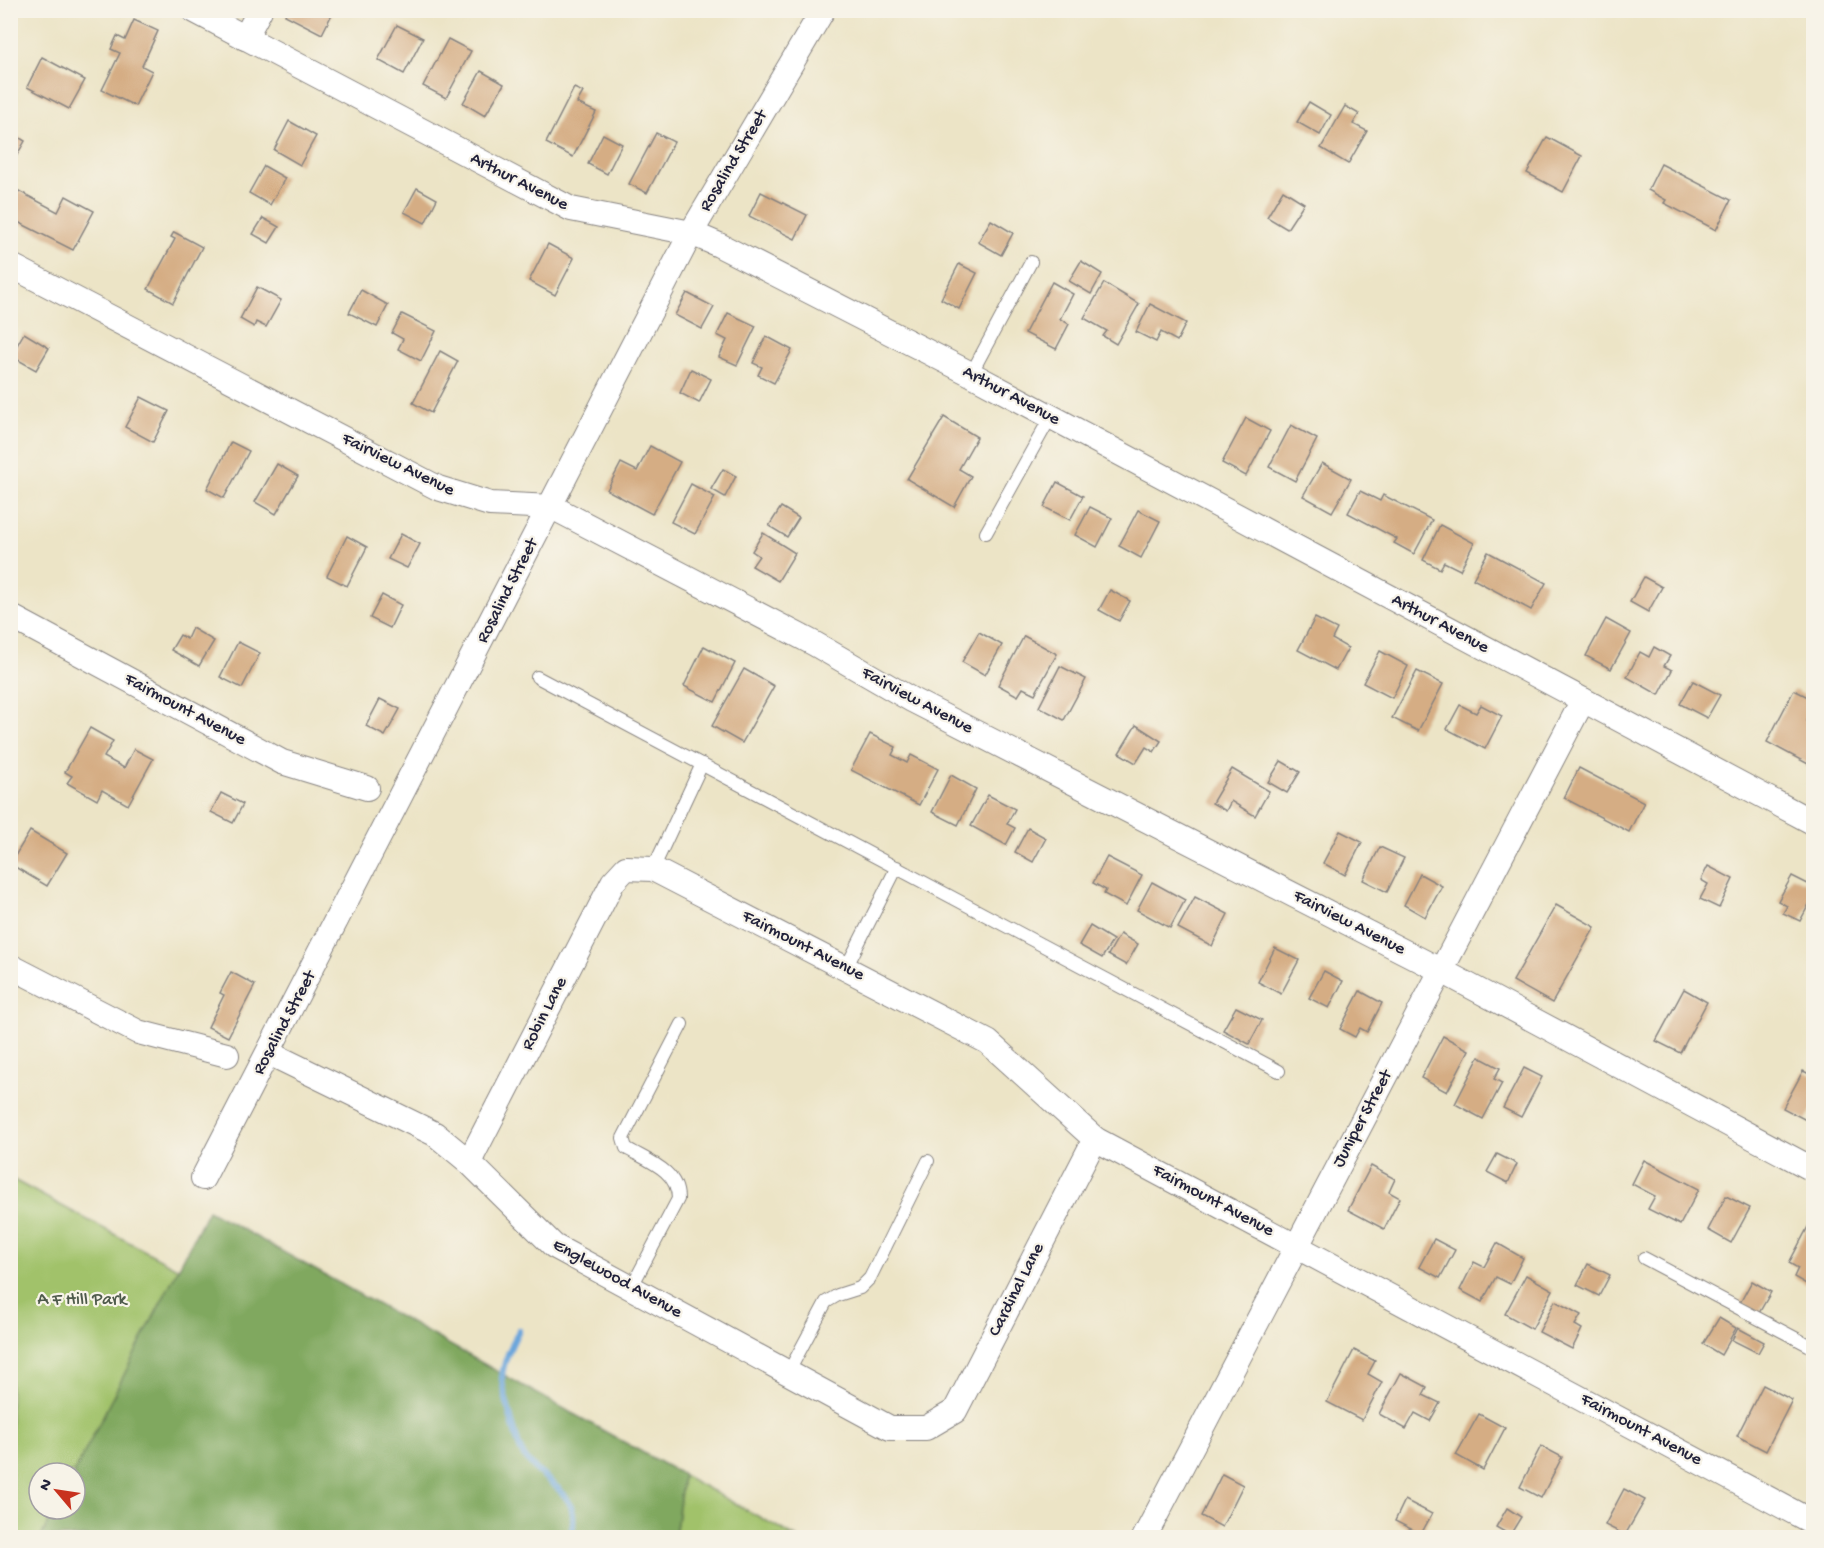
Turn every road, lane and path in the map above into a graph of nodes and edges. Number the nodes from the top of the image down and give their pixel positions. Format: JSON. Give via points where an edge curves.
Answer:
{"nodes":[{"id":1,"x":193,"y":10,"type":"edge"},
{"id":2,"x":260,"y":10,"type":"edge"},
{"id":3,"x":823,"y":10,"type":"edge"},
{"id":4,"x":245,"y":38,"type":"junction"},
{"id":5,"x":691,"y":233,"type":"junction"},
{"id":6,"x":1031,"y":262,"type":"dead end"},
{"id":7,"x":10,"y":265,"type":"edge"},
{"id":8,"x":970,"y":374,"type":"junction"},
{"id":9,"x":1050,"y":418,"type":"junction"},
{"id":10,"x":552,"y":507,"type":"junction"},
{"id":11,"x":987,"y":533,"type":"dead end"},
{"id":12,"x":10,"y":616,"type":"edge"},
{"id":13,"x":537,"y":676,"type":"dead end"},
{"id":14,"x":1583,"y":700,"type":"junction"},
{"id":15,"x":702,"y":764,"type":"junction"},
{"id":16,"x":367,"y":788,"type":"dead end"},
{"id":17,"x":1814,"y":823,"type":"edge"},
{"id":18,"x":897,"y":867,"type":"junction"},
{"id":19,"x":626,"y":868,"type":"joint"},
{"id":20,"x":652,"y":869,"type":"junction"},
{"id":21,"x":10,"y":966,"type":"edge"},
{"id":22,"x":846,"y":968,"type":"junction"},
{"id":23,"x":1442,"y":971,"type":"junction"},
{"id":24,"x":682,"y":1024,"type":"dead end"},
{"id":25,"x":269,"y":1053,"type":"junction"},
{"id":26,"x":227,"y":1055,"type":"dead end"},
{"id":27,"x":1279,"y":1071,"type":"dead end"},
{"id":28,"x":1095,"y":1139,"type":"junction"},
{"id":29,"x":928,"y":1161,"type":"dead end"},
{"id":30,"x":469,"y":1162,"type":"junction"},
{"id":31,"x":1814,"y":1170,"type":"edge"},
{"id":32,"x":203,"y":1178,"type":"dead end"},
{"id":33,"x":1296,"y":1244,"type":"junction"},
{"id":34,"x":1644,"y":1258,"type":"dead end"},
{"id":35,"x":631,"y":1288,"type":"junction"},
{"id":36,"x":1814,"y":1348,"type":"edge"},
{"id":37,"x":788,"y":1373,"type":"junction"},
{"id":38,"x":926,"y":1428,"type":"joint"},
{"id":39,"x":1814,"y":1523,"type":"edge"},
{"id":40,"x":1151,"y":1535,"type":"edge"}],
"edges":[{"from":1,"to":4,"type":"street","name":"Arthur Avenue"},
{"from":2,"to":4,"type":"street"},
{"from":3,"to":5,"type":"street","name":"Rosalind Street"},
{"from":4,"to":5,"type":"street","name":"Arthur Avenue","via":[[571,209]]},
{"from":5,"to":8,"type":"street","name":"Arthur Avenue"},
{"from":5,"to":10,"type":"street","name":"Rosalind Street"},
{"from":6,"to":8,"type":"lane"},
{"from":7,"to":10,"type":"street","name":"Fairview Avenue","via":[[438,488],[490,504]]},
{"from":8,"to":9,"type":"street","name":"Arthur Avenue"},
{"from":9,"to":11,"type":"lane"},
{"from":9,"to":14,"type":"street","name":"Arthur Avenue"},
{"from":10,"to":23,"type":"street","name":"Fairview Avenue","via":[[912,700]]},
{"from":10,"to":25,"type":"street","name":"Rosalind Street"},
{"from":12,"to":16,"type":"street","name":"Fairmount Avenue","via":[[282,762]]},
{"from":13,"to":15,"type":"lane"},
{"from":14,"to":17,"type":"street","name":"Arthur Avenue"},
{"from":14,"to":23,"type":"street","name":"Juniper Street"},
{"from":15,"to":18,"type":"lane"},
{"from":15,"to":20,"type":"lane"},
{"from":18,"to":22,"type":"lane"},
{"from":18,"to":27,"type":"lane"},
{"from":19,"to":20,"type":"street","name":"Fairmount Avenue"},
{"from":19,"to":30,"type":"street","name":"Robin Lane","via":[[613,882]]},
{"from":20,"to":22,"type":"street","name":"Fairmount Avenue"},
{"from":21,"to":26,"type":"street","via":[[138,1032]]},
{"from":22,"to":28,"type":"street","name":"Fairmount Avenue","via":[[988,1042]]},
{"from":23,"to":31,"type":"street","name":"Fairview Avenue"},
{"from":23,"to":33,"type":"street","name":"Juniper Street"},
{"from":24,"to":35,"type":"lane","via":[[623,1138],[626,1148],[671,1175],[678,1186],[678,1199]]},
{"from":25,"to":30,"type":"street","name":"Englewood Avenue","via":[[435,1134]]},
{"from":25,"to":32,"type":"street","name":"Rosalind Street"},
{"from":28,"to":33,"type":"street","name":"Fairmount Avenue"},
{"from":28,"to":38,"type":"street","name":"Cardinal Lane","via":[[955,1411]]},
{"from":29,"to":37,"type":"lane","via":[[870,1278],[860,1288],[826,1302]]},
{"from":30,"to":35,"type":"street","name":"Englewood Avenue","via":[[554,1246]]},
{"from":33,"to":39,"type":"street","name":"Fairmount Avenue"},
{"from":33,"to":40,"type":"street","name":"Juniper Street"},
{"from":34,"to":36,"type":"lane"},
{"from":35,"to":37,"type":"street","name":"Englewood Avenue"},
{"from":37,"to":38,"type":"street","name":"Englewood Avenue","via":[[890,1428]]}]}
